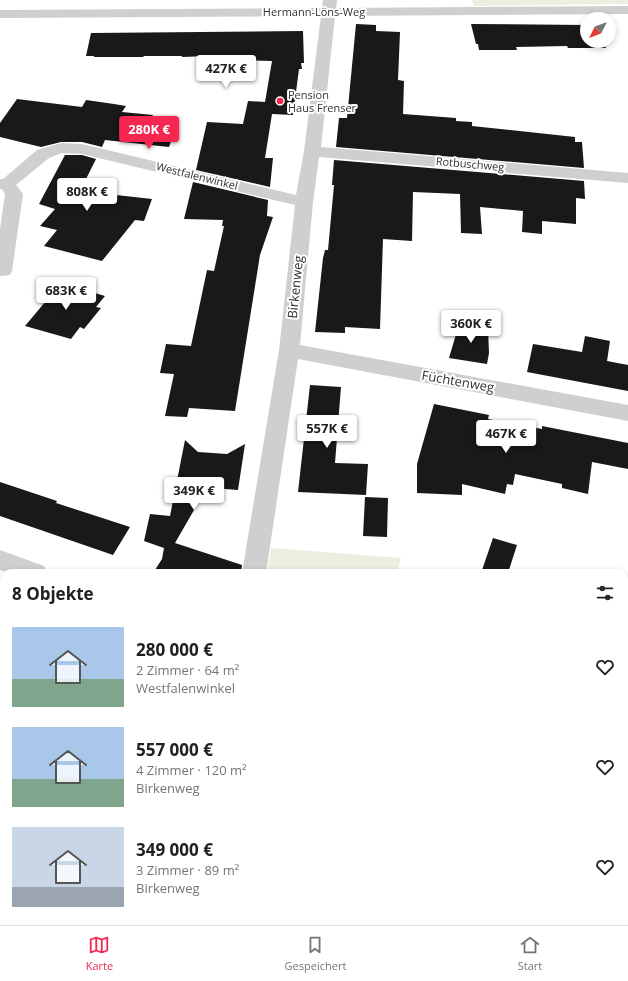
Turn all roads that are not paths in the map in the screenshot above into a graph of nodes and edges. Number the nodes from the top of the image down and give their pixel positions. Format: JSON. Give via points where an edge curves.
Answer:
{"nodes":[{"id":1,"x":329,"y":10,"type":"edge"},
{"id":2,"x":628,"y":10,"type":"edge"},
{"id":3,"x":0,"y":14,"type":"edge"},
{"id":4,"x":312,"y":151,"type":"junction"},
{"id":5,"x":628,"y":178,"type":"edge"},
{"id":6,"x":3,"y":184,"type":"edge"},
{"id":7,"x":304,"y":202,"type":"junction"},
{"id":8,"x":3,"y":271,"type":"dead end"},
{"id":9,"x":289,"y":350,"type":"junction"},
{"id":10,"x":628,"y":413,"type":"edge"},
{"id":11,"x":0,"y":560,"type":"edge"},
{"id":12,"x":25,"y":569,"type":"edge"},
{"id":13,"x":255,"y":569,"type":"edge"}],
"edges":[{"from":1,"to":2,"type":"street","name":"Hermann-Löns-Weg"},
{"from":1,"to":3,"type":"street","name":"Hermann-Löns-Weg"},
{"from":1,"to":4,"type":"street","name":"Birkenweg"},
{"from":4,"to":5,"type":"street","name":"Rotbuschweg"},
{"from":4,"to":7,"type":"street","name":"Birkenweg"},
{"from":6,"to":7,"type":"street","name":"Westfalenwinkel","via":[[43,154],[61,148],[82,149]]},
{"from":6,"to":8,"type":"street","name":"Westfalenwinkel","via":[[14,194]]},
{"from":7,"to":9,"type":"street","name":"Birkenweg"},
{"from":9,"to":10,"type":"street","name":"Füchtenweg"},
{"from":9,"to":13,"type":"street","name":"Birkenweg"},
{"from":11,"to":12,"type":"street"}]}
